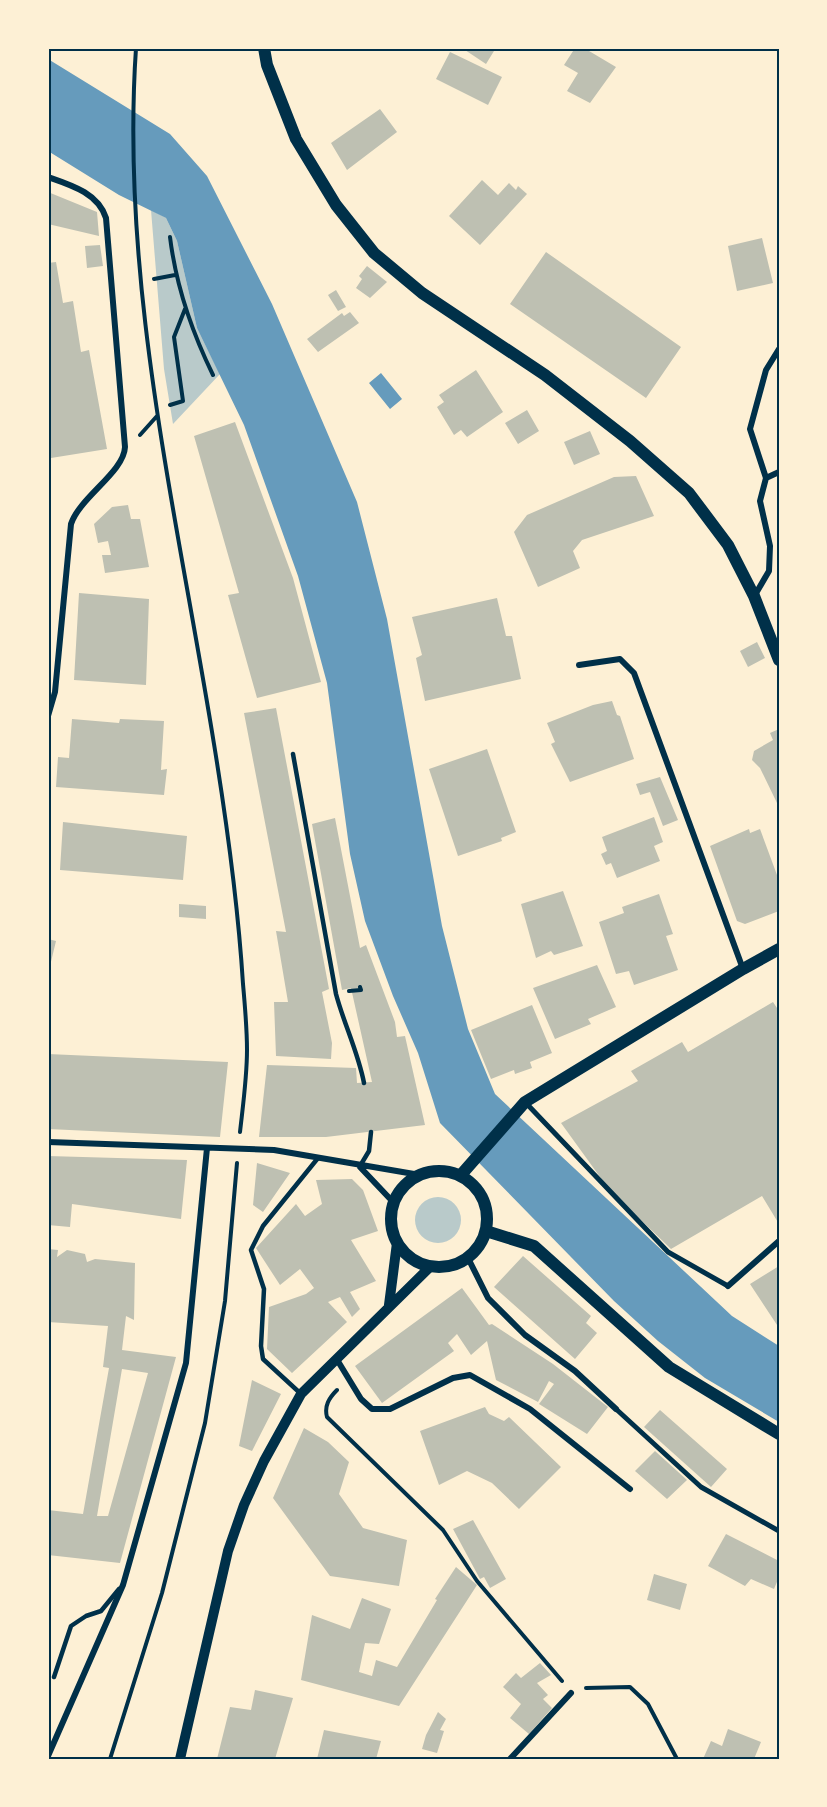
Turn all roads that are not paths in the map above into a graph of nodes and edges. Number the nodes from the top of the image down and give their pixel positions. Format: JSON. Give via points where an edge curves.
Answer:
{"nodes":[{"id":1,"x":264,"y":48,"type":"edge"},
{"id":2,"x":48,"y":177,"type":"edge"},
{"id":3,"x":779,"y":349,"type":"edge"},
{"id":4,"x":779,"y":472,"type":"edge"},
{"id":5,"x":766,"y":478,"type":"junction"},
{"id":6,"x":754,"y":596,"type":"junction"},
{"id":7,"x":779,"y":660,"type":"edge"},
{"id":8,"x":579,"y":664,"type":"dead end"},
{"id":9,"x":48,"y":716,"type":"edge"},
{"id":10,"x":292,"y":754,"type":"dead end"},
{"id":11,"x":779,"y":950,"type":"edge"},
{"id":12,"x":743,"y":969,"type":"junction"},
{"id":13,"x":364,"y":1083,"type":"dead end"},
{"id":14,"x":525,"y":1102,"type":"junction"},
{"id":15,"x":371,"y":1132,"type":"dead end"},
{"id":16,"x":48,"y":1142,"type":"edge"},
{"id":17,"x":207,"y":1148,"type":"junction"},
{"id":18,"x":318,"y":1158,"type":"junction"},
{"id":19,"x":360,"y":1166,"type":"junction"},
{"id":20,"x":420,"y":1175,"type":"junction"},
{"id":21,"x":460,"y":1176,"type":"junction"},
{"id":22,"x":394,"y":1203,"type":"junction"},
{"id":23,"x":486,"y":1231,"type":"junction"},
{"id":24,"x":779,"y":1241,"type":"edge"},
{"id":25,"x":396,"y":1242,"type":"junction"},
{"id":26,"x":468,"y":1258,"type":"junction"},
{"id":27,"x":430,"y":1267,"type":"junction"},
{"id":28,"x":728,"y":1286,"type":"joint"},
{"id":29,"x":389,"y":1305,"type":"junction"},
{"id":30,"x":336,"y":1359,"type":"junction"},
{"id":31,"x":301,"y":1394,"type":"junction"},
{"id":32,"x":616,"y":1409,"type":"joint"},
{"id":33,"x":779,"y":1434,"type":"edge"},
{"id":34,"x":630,"y":1489,"type":"dead end"},
{"id":35,"x":779,"y":1531,"type":"edge"},
{"id":36,"x":123,"y":1585,"type":"junction"},
{"id":37,"x":54,"y":1677,"type":"dead end"},
{"id":38,"x":571,"y":1693,"type":"road end"},
{"id":39,"x":48,"y":1756,"type":"edge"},
{"id":40,"x":180,"y":1759,"type":"edge"},
{"id":41,"x":510,"y":1759,"type":"edge"}],
"edges":[{"from":1,"to":6,"type":"main road","via":[[296,139],[336,205],[374,253],[422,293],[544,375],[630,441],[688,492],[728,545]]},
{"from":2,"to":9,"type":"street","via":[[76,187],[96,200],[106,218],[125,447],[120,461],[78,508],[71,524],[55,692]]},
{"from":3,"to":5,"type":"street","via":[[766,370],[750,429]]},
{"from":4,"to":5,"type":"street"},
{"from":5,"to":6,"type":"street","via":[[760,501],[770,546],[769,571]]},
{"from":6,"to":7,"type":"main road"},
{"from":8,"to":12,"type":"street","via":[[620,658],[633,673]]},
{"from":10,"to":13,"type":"lane","via":[[336,994]]},
{"from":11,"to":12,"type":"main road"},
{"from":12,"to":14,"type":"main road"},
{"from":14,"to":21,"type":"main road"},
{"from":14,"to":28,"type":"street","via":[[668,1252]]},
{"from":15,"to":19,"type":"lane","via":[[369,1151]]},
{"from":16,"to":17,"type":"street"},
{"from":17,"to":18,"type":"street","via":[[274,1150]]},
{"from":17,"to":36,"type":"street","via":[[186,1363]]},
{"from":18,"to":19,"type":"street"},
{"from":18,"to":31,"type":"lane","via":[[263,1226],[251,1250],[264,1289],[263,1359]]},
{"from":19,"to":20,"type":"street"},
{"from":19,"to":22,"type":"street"},
{"from":20,"to":21,"type":"main road","via":[[440,1172]]},
{"from":20,"to":22,"type":"main road","via":[[400,1191]]},
{"from":21,"to":23,"type":"main road","via":[[483,1199]]},
{"from":22,"to":25,"type":"main road","via":[[391,1216]]},
{"from":23,"to":26,"type":"main road"},
{"from":23,"to":33,"type":"main road","via":[[534,1246],[669,1367]]},
{"from":24,"to":28,"type":"street"},
{"from":25,"to":27,"type":"main road","via":[[417,1263]]},
{"from":25,"to":29,"type":"street"},
{"from":26,"to":27,"type":"main road","via":[[443,1268]]},
{"from":26,"to":32,"type":"street","via":[[488,1298],[525,1335]]},
{"from":27,"to":29,"type":"street"},
{"from":29,"to":30,"type":"street"},
{"from":30,"to":31,"type":"street"},
{"from":30,"to":34,"type":"street","via":[[361,1399],[372,1409],[390,1409],[453,1378],[470,1375],[530,1408]]},
{"from":31,"to":40,"type":"street","via":[[253,1482],[234,1532]]},
{"from":32,"to":35,"type":"street","via":[[701,1487]]},
{"from":36,"to":37,"type":"lane","via":[[101,1611],[71,1626]]},
{"from":36,"to":39,"type":"street"},
{"from":38,"to":41,"type":"street"}]}
